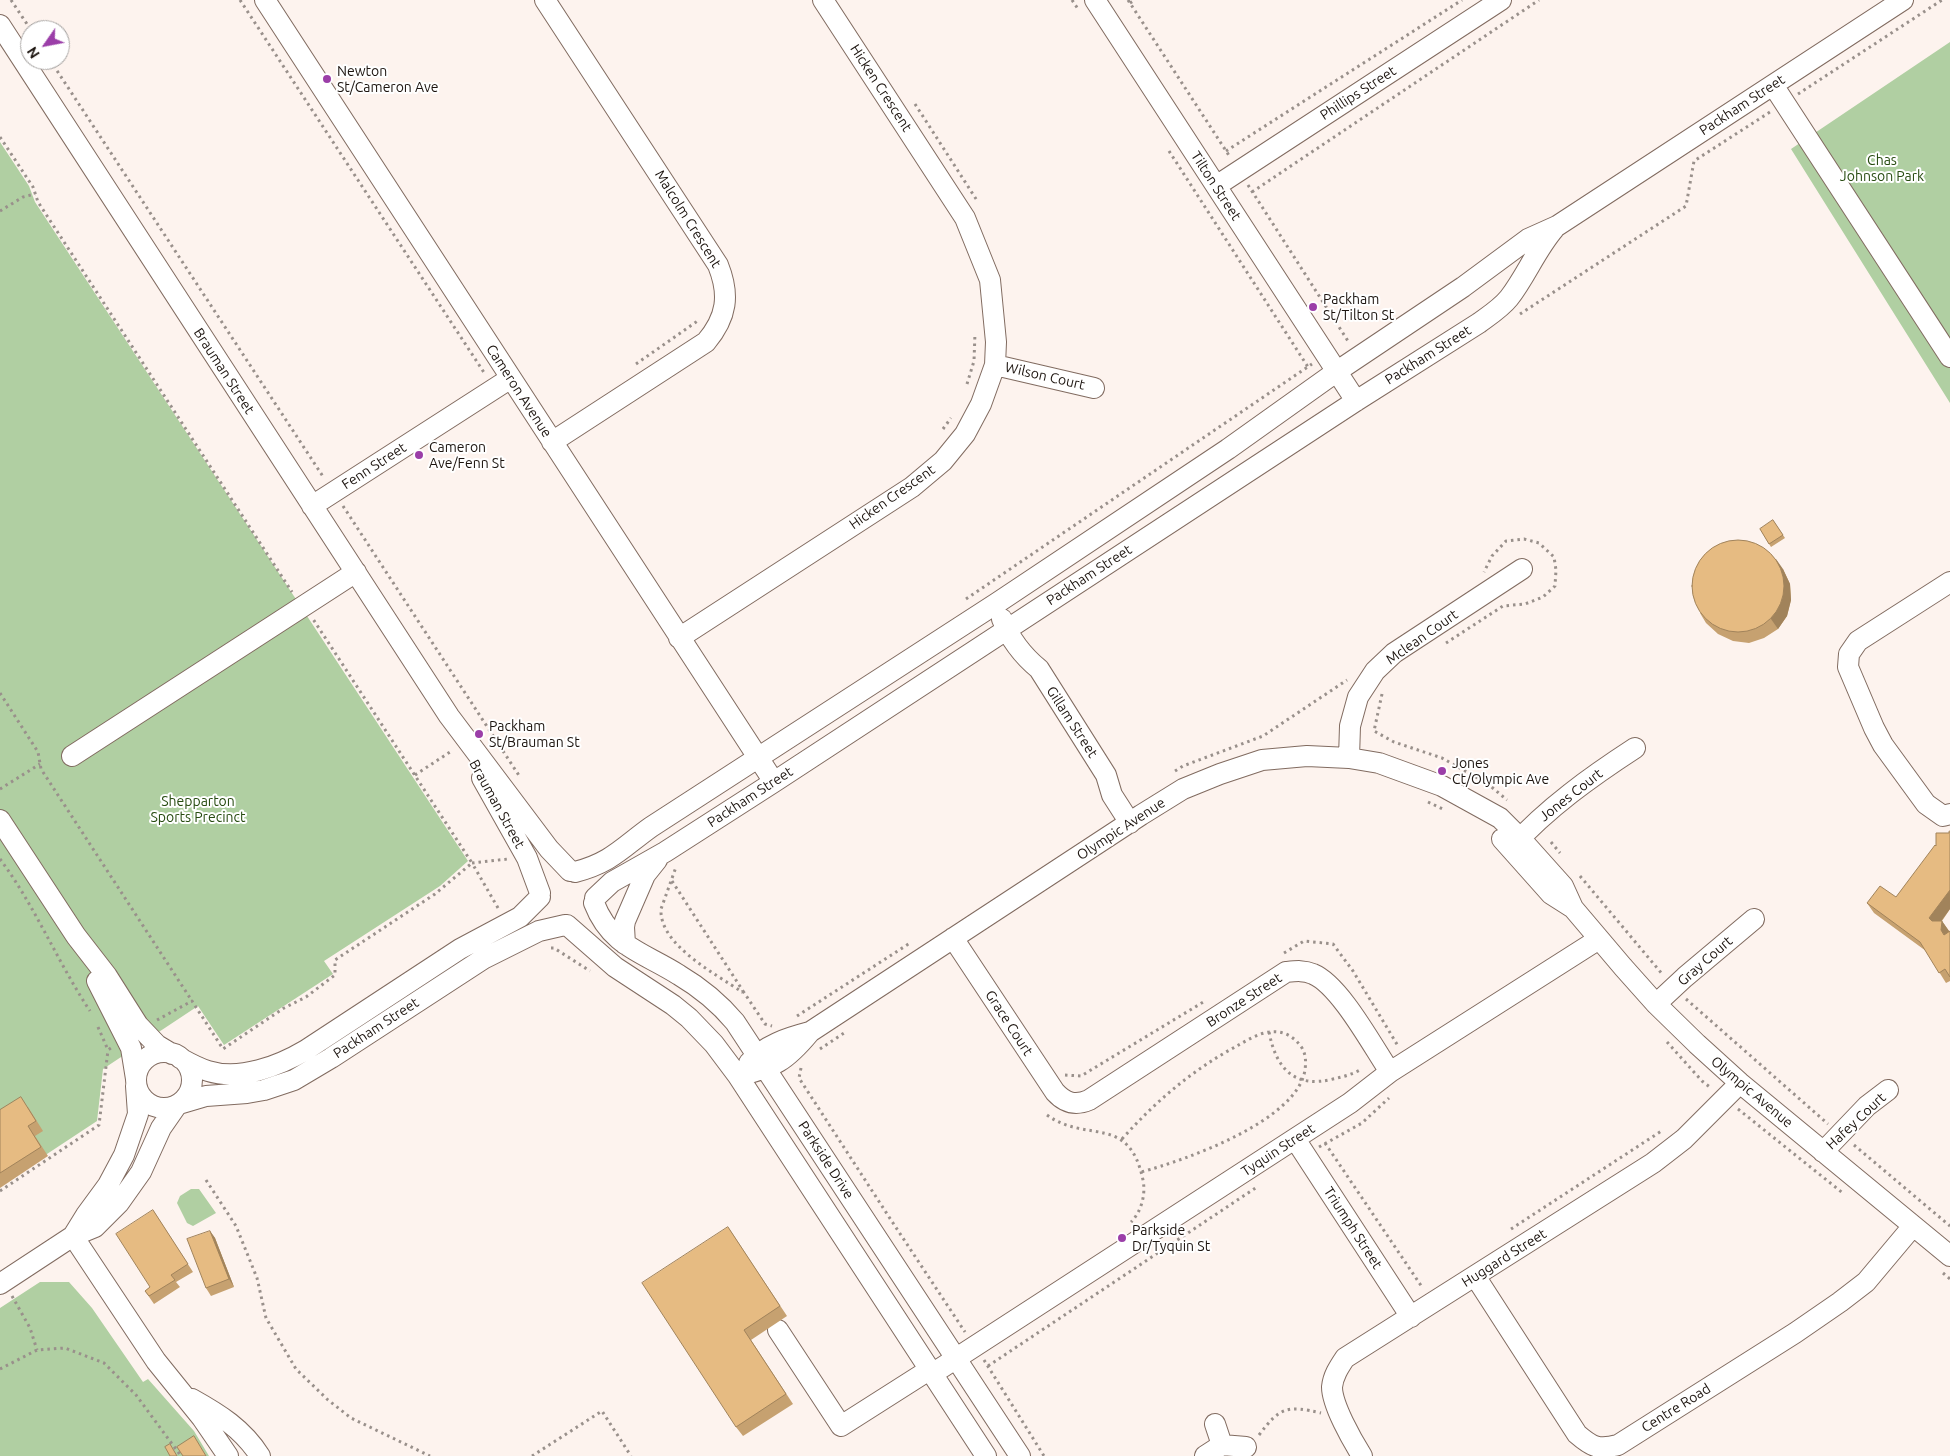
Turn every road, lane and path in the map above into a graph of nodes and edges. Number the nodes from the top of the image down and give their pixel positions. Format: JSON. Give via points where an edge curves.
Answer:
{"nodes":[{"id":1,"x":11,"y":0,"type":"edge"},
{"id":2,"x":265,"y":0,"type":"edge"},
{"id":3,"x":545,"y":0,"type":"edge"},
{"id":4,"x":823,"y":0,"type":"edge"},
{"id":5,"x":1072,"y":0,"type":"edge"},
{"id":6,"x":1095,"y":0,"type":"edge"},
{"id":7,"x":1135,"y":0,"type":"edge"},
{"id":8,"x":1462,"y":0,"type":"edge"},
{"id":9,"x":1501,"y":0,"type":"edge"},
{"id":10,"x":1539,"y":0,"type":"edge"},
{"id":11,"x":1903,"y":0,"type":"edge"},
{"id":12,"x":1130,"y":3,"type":"dead end"},
{"id":13,"x":1083,"y":17,"type":"dead end"},
{"id":14,"x":24,"y":20,"type":"edge"},
{"id":15,"x":0,"y":25,"type":"edge"},
{"id":16,"x":57,"y":70,"type":"edge"},
{"id":17,"x":1773,"y":85,"type":"junction"},
{"id":18,"x":911,"y":99,"type":"dead end"},
{"id":19,"x":0,"y":137,"type":"edge"},
{"id":20,"x":1169,"y":150,"type":"dead end"},
{"id":21,"x":1226,"y":151,"type":"dead end"},
{"id":22,"x":1216,"y":186,"type":"junction"},
{"id":23,"x":1252,"y":192,"type":"dead end"},
{"id":24,"x":35,"y":194,"type":"junction"},
{"id":25,"x":980,"y":206,"type":"dead end"},
{"id":26,"x":0,"y":211,"type":"edge"},
{"id":27,"x":1557,"y":226,"type":"junction"},
{"id":28,"x":702,"y":314,"type":"dead end"},
{"id":29,"x":976,"y":332,"type":"dead end"},
{"id":30,"x":1348,"y":341,"type":"dead end"},
{"id":31,"x":1950,"y":357,"type":"edge"},
{"id":32,"x":1331,"y":363,"type":"junction"},
{"id":33,"x":995,"y":365,"type":"junction"},
{"id":34,"x":633,"y":366,"type":"dead end"},
{"id":35,"x":1308,"y":366,"type":"junction"},
{"id":36,"x":511,"y":378,"type":"junction"},
{"id":37,"x":966,"y":387,"type":"dead end"},
{"id":38,"x":1094,"y":388,"type":"dead end"},
{"id":39,"x":1356,"y":401,"type":"junction"},
{"id":40,"x":956,"y":412,"type":"dead end"},
{"id":41,"x":939,"y":435,"type":"dead end"},
{"id":42,"x":552,"y":442,"type":"junction"},
{"id":43,"x":334,"y":492,"type":"junction"},
{"id":44,"x":312,"y":506,"type":"junction"},
{"id":45,"x":1522,"y":569,"type":"dead end"},
{"id":46,"x":356,"y":572,"type":"junction"},
{"id":47,"x":1481,"y":578,"type":"dead end"},
{"id":48,"x":1950,"y":582,"type":"edge"},
{"id":49,"x":962,"y":602,"type":"dead end"},
{"id":50,"x":997,"y":603,"type":"junction"},
{"id":51,"x":305,"y":606,"type":"junction"},
{"id":52,"x":1012,"y":626,"type":"junction"},
{"id":53,"x":679,"y":638,"type":"junction"},
{"id":54,"x":1438,"y":648,"type":"dead end"},
{"id":55,"x":1354,"y":675,"type":"dead end"},
{"id":56,"x":1383,"y":690,"type":"dead end"},
{"id":57,"x":0,"y":693,"type":"edge"},
{"id":58,"x":1635,"y":748,"type":"dead end"},
{"id":59,"x":450,"y":752,"type":"dead end"},
{"id":60,"x":72,"y":756,"type":"dead end"},
{"id":61,"x":757,"y":758,"type":"junction"},
{"id":62,"x":1349,"y":758,"type":"junction"},
{"id":63,"x":40,"y":764,"type":"junction"},
{"id":64,"x":415,"y":775,"type":"junction"},
{"id":65,"x":1169,"y":775,"type":"dead end"},
{"id":66,"x":522,"y":781,"type":"dead end"},
{"id":67,"x":774,"y":782,"type":"junction"},
{"id":68,"x":0,"y":789,"type":"edge"},
{"id":69,"x":1422,"y":799,"type":"dead end"},
{"id":70,"x":502,"y":800,"type":"junction"},
{"id":71,"x":1508,"y":801,"type":"dead end"},
{"id":72,"x":1447,"y":811,"type":"dead end"},
{"id":73,"x":1950,"y":814,"type":"edge"},
{"id":74,"x":1135,"y":819,"type":"junction"},
{"id":75,"x":0,"y":820,"type":"edge"},
{"id":76,"x":1522,"y":837,"type":"junction"},
{"id":77,"x":665,"y":852,"type":"junction"},
{"id":78,"x":1562,"y":855,"type":"dead end"},
{"id":79,"x":0,"y":858,"type":"edge"},
{"id":80,"x":472,"y":863,"type":"junction"},
{"id":81,"x":1574,"y":869,"type":"dead end"},
{"id":82,"x":573,"y":871,"type":"junction"},
{"id":83,"x":540,"y":895,"type":"junction"},
{"id":84,"x":594,"y":900,"type":"junction"},
{"id":85,"x":1754,"y":919,"type":"dead end"},
{"id":86,"x":507,"y":924,"type":"junction"},
{"id":87,"x":566,"y":925,"type":"junction"},
{"id":88,"x":953,"y":938,"type":"junction"},
{"id":89,"x":1600,"y":939,"type":"junction"},
{"id":90,"x":913,"y":941,"type":"dead end"},
{"id":91,"x":625,"y":944,"type":"junction"},
{"id":92,"x":546,"y":949,"type":"dead end"},
{"id":93,"x":596,"y":975,"type":"dead end"},
{"id":94,"x":1674,"y":987,"type":"junction"},
{"id":95,"x":743,"y":991,"type":"junction"},
{"id":96,"x":192,"y":1001,"type":"junction"},
{"id":97,"x":1656,"y":1004,"type":"junction"},
{"id":98,"x":94,"y":1016,"type":"dead end"},
{"id":99,"x":796,"y":1016,"type":"dead end"},
{"id":100,"x":97,"y":1024,"type":"dead end"},
{"id":101,"x":852,"y":1028,"type":"dead end"},
{"id":102,"x":1269,"y":1032,"type":"junction"},
{"id":103,"x":134,"y":1034,"type":"junction"},
{"id":104,"x":1664,"y":1039,"type":"dead end"},
{"id":105,"x":787,"y":1047,"type":"junction"},
{"id":106,"x":108,"y":1050,"type":"junction"},
{"id":107,"x":819,"y":1050,"type":"dead end"},
{"id":108,"x":176,"y":1056,"type":"junction"},
{"id":109,"x":762,"y":1062,"type":"junction"},
{"id":110,"x":1365,"y":1068,"type":"dead end"},
{"id":111,"x":1390,"y":1072,"type":"junction"},
{"id":112,"x":738,"y":1076,"type":"junction"},
{"id":113,"x":1303,"y":1081,"type":"junction"},
{"id":114,"x":136,"y":1083,"type":"junction"},
{"id":115,"x":1740,"y":1083,"type":"junction"},
{"id":116,"x":1888,"y":1090,"type":"dead end"},
{"id":117,"x":1716,"y":1097,"type":"junction"},
{"id":118,"x":1071,"y":1103,"type":"joint"},
{"id":119,"x":178,"y":1104,"type":"junction"},
{"id":120,"x":1047,"y":1115,"type":"dead end"},
{"id":121,"x":1665,"y":1129,"type":"dead end"},
{"id":122,"x":1840,"y":1134,"type":"junction"},
{"id":123,"x":1122,"y":1139,"type":"junction"},
{"id":124,"x":1295,"y":1139,"type":"junction"},
{"id":125,"x":1325,"y":1144,"type":"dead end"},
{"id":126,"x":1823,"y":1152,"type":"junction"},
{"id":127,"x":1141,"y":1172,"type":"junction"},
{"id":128,"x":206,"y":1180,"type":"dead end"},
{"id":129,"x":0,"y":1191,"type":"edge"},
{"id":130,"x":1850,"y":1199,"type":"dead end"},
{"id":131,"x":1913,"y":1226,"type":"junction"},
{"id":132,"x":1950,"y":1226,"type":"edge"},
{"id":133,"x":1127,"y":1227,"type":"dead end"},
{"id":134,"x":1503,"y":1234,"type":"dead end"},
{"id":135,"x":73,"y":1236,"type":"junction"},
{"id":136,"x":1943,"y":1262,"type":"edge"},
{"id":137,"x":1475,"y":1276,"type":"junction"},
{"id":138,"x":1950,"y":1279,"type":"edge"},
{"id":139,"x":1430,"y":1282,"type":"dead end"},
{"id":140,"x":0,"y":1284,"type":"edge"},
{"id":141,"x":14,"y":1298,"type":"dead end"},
{"id":142,"x":1411,"y":1317,"type":"junction"},
{"id":143,"x":778,"y":1330,"type":"dead end"},
{"id":144,"x":975,"y":1347,"type":"junction"},
{"id":145,"x":37,"y":1350,"type":"junction"},
{"id":146,"x":956,"y":1359,"type":"junction"},
{"id":147,"x":0,"y":1369,"type":"edge"},
{"id":148,"x":931,"y":1372,"type":"junction"},
{"id":149,"x":174,"y":1386,"type":"junction"},
{"id":150,"x":1327,"y":1414,"type":"dead end"},
{"id":151,"x":1215,"y":1424,"type":"dead end"},
{"id":152,"x":1252,"y":1443,"type":"joint"},
{"id":153,"x":1222,"y":1445,"type":"junction"},
{"id":154,"x":1017,"y":1450,"type":"edge"},
{"id":155,"x":181,"y":1456,"type":"edge"},
{"id":156,"x":228,"y":1456,"type":"edge"},
{"id":157,"x":260,"y":1456,"type":"edge"},
{"id":158,"x":430,"y":1456,"type":"edge"},
{"id":159,"x":532,"y":1456,"type":"edge"},
{"id":160,"x":631,"y":1456,"type":"edge"},
{"id":161,"x":986,"y":1456,"type":"edge"},
{"id":162,"x":995,"y":1456,"type":"edge"},
{"id":163,"x":1044,"y":1456,"type":"edge"},
{"id":164,"x":1206,"y":1456,"type":"edge"},
{"id":165,"x":1362,"y":1456,"type":"edge"}],
"edges":[{"from":1,"to":14,"type":"path"},
{"from":2,"to":36,"type":"street","name":"Cameron Avenue"},
{"from":3,"to":42,"type":"street","name":"Malcolm Crescent","via":[[718,265],[726,296],[721,319],[706,342]]},
{"from":4,"to":33,"type":"street","name":"Hicken Crescent","via":[[965,218],[990,280]]},
{"from":5,"to":13,"type":"path"},
{"from":6,"to":22,"type":"street","name":"Tilton Street"},
{"from":7,"to":12,"type":"path"},
{"from":8,"to":21,"type":"path"},
{"from":9,"to":22,"type":"street","name":"Phillips Street"},
{"from":10,"to":23,"type":"path"},
{"from":11,"to":17,"type":"street","name":"Packham Street"},
{"from":15,"to":44,"type":"street","name":"Brauman Street"},
{"from":16,"to":43,"type":"path"},
{"from":17,"to":27,"type":"street","name":"Packham Street"},
{"from":17,"to":31,"type":"street"},
{"from":18,"to":25,"type":"path"},
{"from":19,"to":24,"type":"path"},
{"from":20,"to":35,"type":"path"},
{"from":22,"to":32,"type":"street","name":"Tilton Street"},
{"from":24,"to":26,"type":"path","via":[[22,197]]},
{"from":24,"to":51,"type":"path","via":[[289,588]]},
{"from":27,"to":32,"type":"street","name":"Packham Street","via":[[1528,239],[1463,287]]},
{"from":27,"to":39,"type":"street","name":"Packham Street","via":[[1541,244],[1509,298],[1497,310]]},
{"from":28,"to":34,"type":"path","via":[[698,321]]},
{"from":29,"to":37,"type":"path","via":[[974,361]]},
{"from":30,"to":32,"type":"path"},
{"from":32,"to":35,"type":"path"},
{"from":32,"to":39,"type":"street","name":"Tilton Street"},
{"from":32,"to":50,"type":"street","name":"Packham Street","via":[[1228,449]]},
{"from":33,"to":38,"type":"street","name":"Wilson Court"},
{"from":33,"to":53,"type":"street","name":"Hicken Crescent","via":[[977,412],[944,461],[912,487]]},
{"from":35,"to":49,"type":"path"},
{"from":36,"to":42,"type":"street","name":"Cameron Avenue"},
{"from":36,"to":43,"type":"street","name":"Fenn Street"},
{"from":39,"to":52,"type":"street","name":"Packham Street"},
{"from":40,"to":41,"type":"path"},
{"from":42,"to":53,"type":"street","name":"Cameron Avenue"},
{"from":43,"to":44,"type":"street","name":"Fenn Street"},
{"from":43,"to":66,"type":"path"},
{"from":44,"to":46,"type":"street","name":"Brauman Street"},
{"from":45,"to":62,"type":"street","name":"Mclean Court","via":[[1394,653],[1375,671],[1358,697],[1350,726]]},
{"from":46,"to":51,"type":"street"},
{"from":46,"to":70,"type":"street","name":"Brauman Street"},
{"from":47,"to":54,"type":"path","via":[[1492,556],[1506,541],[1524,539],[1539,543],[1554,557],[1554,586],[1543,597],[1525,604],[1503,606]]},
{"from":48,"to":73,"type":"street","via":[[1858,641],[1848,660],[1849,673],[1883,745],[1926,804],[1943,816]]},
{"from":50,"to":52,"type":"street","name":"Gillam Street"},
{"from":50,"to":61,"type":"street","name":"Packham Street"},
{"from":51,"to":60,"type":"street"},
{"from":51,"to":64,"type":"path"},
{"from":52,"to":67,"type":"street","name":"Packham Street"},
{"from":52,"to":74,"type":"street","name":"Gillam Street","via":[[1024,656],[1039,669],[1106,775],[1123,789]]},
{"from":53,"to":61,"type":"street","name":"Cameron Avenue"},
{"from":55,"to":65,"type":"path","via":[[1263,736],[1184,766]]},
{"from":56,"to":71,"type":"path","via":[[1374,731],[1394,742],[1442,758],[1488,784]]},
{"from":57,"to":63,"type":"path","via":[[38,752]]},
{"from":58,"to":76,"type":"street","name":"Jones Court","via":[[1613,762]]},
{"from":59,"to":64,"type":"path"},
{"from":61,"to":67,"type":"street","name":"Cameron Avenue"},
{"from":61,"to":82,"type":"street","name":"Packham Street","via":[[651,827],[606,862]]},
{"from":62,"to":74,"type":"street","name":"Olympic Avenue","via":[[1307,756],[1262,760],[1184,789]]},
{"from":62,"to":76,"type":"street","name":"Olympic Avenue","via":[[1379,763],[1442,786]]},
{"from":63,"to":68,"type":"path"},
{"from":63,"to":96,"type":"path"},
{"from":64,"to":80,"type":"path"},
{"from":67,"to":77,"type":"street","name":"Packham Street"},
{"from":69,"to":72,"type":"path"},
{"from":70,"to":82,"type":"street","name":"Brauman Street"},
{"from":70,"to":83,"type":"street","name":"Brauman Street"},
{"from":74,"to":88,"type":"street","name":"Olympic Avenue"},
{"from":75,"to":103,"type":"street","via":[[76,936],[103,994]]},
{"from":76,"to":78,"type":"path"},
{"from":76,"to":89,"type":"street","name":"Olympic Avenue","via":[[1552,894],[1574,908]]},
{"from":77,"to":84,"type":"street","name":"Packham Street","via":[[612,882]]},
{"from":77,"to":91,"type":"street","via":[[640,884],[624,925]]},
{"from":79,"to":98,"type":"path","via":[[18,883],[69,978]]},
{"from":80,"to":86,"type":"path"},
{"from":80,"to":96,"type":"path","via":[[435,894],[335,960],[335,975],[310,995],[284,1008],[223,1049]]},
{"from":81,"to":94,"type":"path"},
{"from":82,"to":83,"type":"street","via":[[551,876]]},
{"from":82,"to":84,"type":"street","via":[[589,882]]},
{"from":83,"to":86,"type":"street","name":"Packham Street","via":[[522,915]]},
{"from":83,"to":87,"type":"street","via":[[546,915],[554,922]]},
{"from":84,"to":87,"type":"street","via":[[590,914],[584,920]]},
{"from":84,"to":91,"type":"street","name":"Parkside Drive","via":[[600,919]]},
{"from":85,"to":94,"type":"street","name":"Gray Court"},
{"from":86,"to":108,"type":"street","name":"Packham Street","via":[[468,944],[284,1062],[247,1072],[219,1074]]},
{"from":87,"to":112,"type":"street","name":"Parkside Drive","via":[[615,967],[690,1018]]},
{"from":87,"to":119,"type":"street","name":"Packham Street","via":[[539,932],[482,959],[294,1080],[264,1090],[206,1096]]},
{"from":88,"to":105,"type":"street","name":"Olympic Avenue"},
{"from":88,"to":118,"type":"street","name":"Grace Court","via":[[1054,1092]]},
{"from":89,"to":97,"type":"street","name":"Olympic Avenue"},
{"from":89,"to":111,"type":"street","name":"Tyquin Street"},
{"from":90,"to":99,"type":"path"},
{"from":91,"to":109,"type":"street","name":"Parkside Drive","via":[[678,974],[715,1000],[735,1022]]},
{"from":92,"to":93,"type":"path","via":[[554,948]]},
{"from":94,"to":97,"type":"street","name":"Gray Court"},
{"from":94,"to":122,"type":"path"},
{"from":95,"to":95,"type":"path","via":[[687,904],[672,881],[660,909],[664,929],[683,950]]},
{"from":95,"to":105,"type":"path","via":[[765,1024]]},
{"from":96,"to":103,"type":"path"},
{"from":97,"to":115,"type":"street","name":"Olympic Avenue"},
{"from":100,"to":106,"type":"path"},
{"from":101,"to":107,"type":"path"},
{"from":102,"to":113,"type":"path","via":[[1278,1060],[1286,1070]]},
{"from":102,"to":113,"type":"path","via":[[1281,1032],[1299,1044],[1306,1062]]},
{"from":102,"to":123,"type":"path","via":[[1255,1036],[1192,1073],[1160,1099]]},
{"from":103,"to":106,"type":"path"},
{"from":103,"to":108,"type":"street","name":"Packham Street"},
{"from":103,"to":114,"type":"street"},
{"from":104,"to":117,"type":"path","via":[[1713,1089]]},
{"from":105,"to":109,"type":"street","name":"Olympic Avenue"},
{"from":105,"to":144,"type":"path","via":[[800,1078]]},
{"from":106,"to":129,"type":"path","via":[[99,1125]]},
{"from":108,"to":114,"type":"street","via":[[158,1053],[145,1059],[139,1066]]},
{"from":108,"to":119,"type":"street","via":[[188,1068],[191,1081],[188,1094]]},
{"from":109,"to":112,"type":"street","name":"Olympic Avenue"},
{"from":109,"to":146,"type":"street","name":"Parkside Drive"},
{"from":110,"to":113,"type":"path","via":[[1327,1081]]},
{"from":111,"to":118,"type":"street","name":"Bronze Street","via":[[1327,983],[1314,974],[1286,972],[1089,1100]]},
{"from":111,"to":124,"type":"street","name":"Tyquin Street"},
{"from":112,"to":148,"type":"street","name":"Parkside Drive"},
{"from":113,"to":127,"type":"path","via":[[1290,1099],[1248,1130],[1192,1156]]},
{"from":114,"to":119,"type":"street","name":"Packham Street","via":[[140,1096],[152,1106],[167,1108]]},
{"from":114,"to":135,"type":"street","via":[[138,1114],[124,1155]]},
{"from":115,"to":117,"type":"street","name":"Huggard Street"},
{"from":115,"to":126,"type":"street","name":"Olympic Avenue"},
{"from":116,"to":122,"type":"street","name":"Hafey Court"},
{"from":117,"to":130,"type":"path"},
{"from":117,"to":137,"type":"street","name":"Huggard Street","via":[[1684,1139],[1653,1163]]},
{"from":119,"to":135,"type":"street","via":[[161,1128],[141,1172],[119,1203],[95,1227]]},
{"from":120,"to":123,"type":"path","via":[[1066,1125]]},
{"from":121,"to":134,"type":"path"},
{"from":122,"to":126,"type":"street","name":"Hafey Court"},
{"from":122,"to":132,"type":"path"},
{"from":123,"to":127,"type":"path","via":[[1137,1159]]},
{"from":124,"to":142,"type":"street","name":"Triumph Street"},
{"from":124,"to":144,"type":"street","name":"Tyquin Street"},
{"from":125,"to":139,"type":"path","via":[[1421,1288]]},
{"from":126,"to":131,"type":"street","name":"Olympic Avenue"},
{"from":127,"to":133,"type":"path","via":[[1144,1186],[1142,1201]]},
{"from":128,"to":158,"type":"path","via":[[236,1226],[257,1278],[266,1318],[296,1369],[351,1418]]},
{"from":131,"to":136,"type":"street","name":"Olympic Avenue"},
{"from":131,"to":137,"type":"street","name":"Centre Road","via":[[1866,1282],[1840,1302],[1618,1445],[1604,1448],[1589,1444],[1577,1434]]},
{"from":135,"to":140,"type":"street"},
{"from":135,"to":149,"type":"street"},
{"from":136,"to":138,"type":"path"},
{"from":137,"to":142,"type":"street","name":"Huggard Street"},
{"from":141,"to":145,"type":"path"},
{"from":142,"to":165,"type":"street","name":"Huggard Street","via":[[1345,1358],[1336,1370],[1332,1387],[1335,1402]]},
{"from":143,"to":148,"type":"street","name":"Tyquin Street","via":[[842,1426]]},
{"from":144,"to":146,"type":"street","name":"Tyquin Street"},
{"from":144,"to":163,"type":"path"},
{"from":145,"to":147,"type":"path"},
{"from":145,"to":155,"type":"path","via":[[65,1348],[104,1363],[136,1395]]},
{"from":146,"to":148,"type":"street","name":"Tyquin Street"},
{"from":146,"to":154,"type":"street","name":"Parkside Drive"},
{"from":148,"to":161,"type":"street","name":"Parkside Drive"},
{"from":149,"to":156,"type":"street","via":[[202,1418]]},
{"from":149,"to":157,"type":"street","via":[[236,1427]]},
{"from":150,"to":152,"type":"path","via":[[1305,1409],[1278,1413]]},
{"from":151,"to":153,"type":"street"},
{"from":152,"to":153,"type":"street"},
{"from":153,"to":164,"type":"street"},
{"from":154,"to":162,"type":"street"},
{"from":159,"to":160,"type":"path","via":[[602,1411]]}]}
